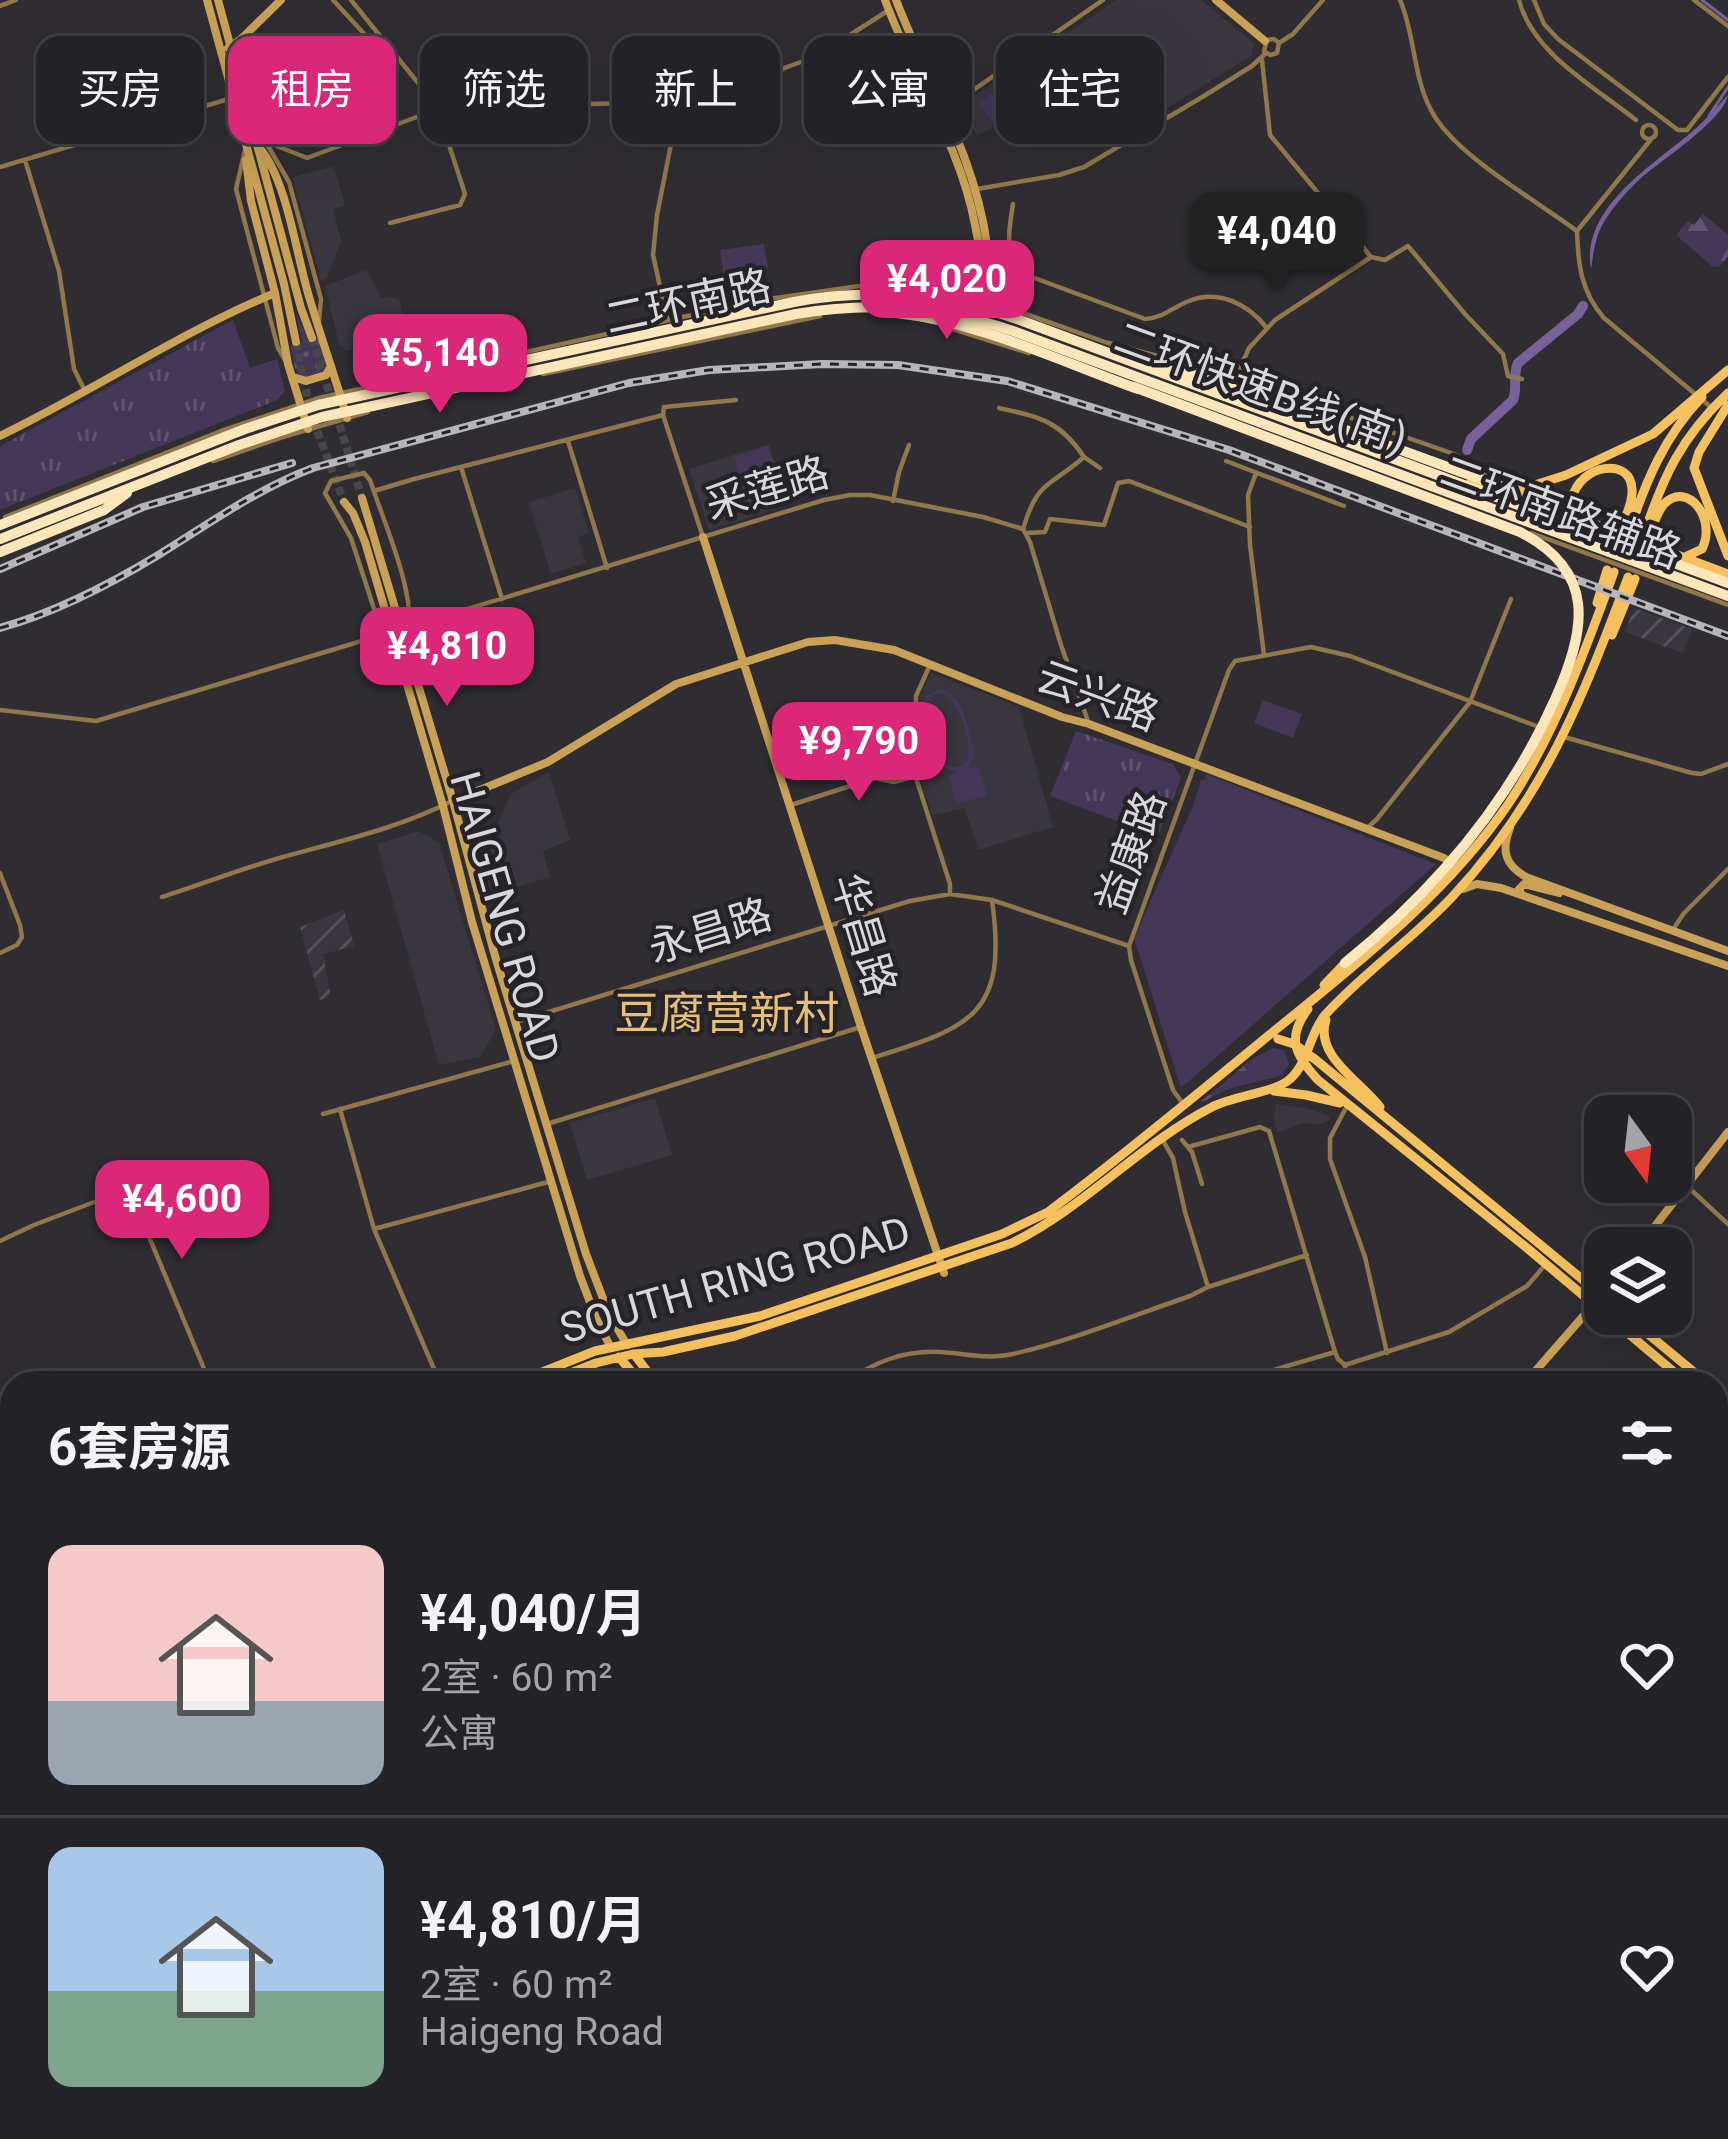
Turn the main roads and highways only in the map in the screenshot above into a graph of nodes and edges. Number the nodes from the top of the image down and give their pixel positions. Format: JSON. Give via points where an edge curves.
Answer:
{"nodes":[{"id":1,"x":207,"y":0,"type":"edge"},
{"id":2,"x":218,"y":0,"type":"edge"},
{"id":3,"x":281,"y":0,"type":"edge"},
{"id":4,"x":1216,"y":0,"type":"edge"},
{"id":5,"x":894,"y":3,"type":"edge"},
{"id":6,"x":1265,"y":41,"type":"road end"},
{"id":7,"x":226,"y":49,"type":"junction"},
{"id":8,"x":228,"y":55,"type":"edge"},
{"id":9,"x":228,"y":65,"type":"edge"},
{"id":10,"x":255,"y":144,"type":"edge"},
{"id":11,"x":255,"y":144,"type":"edge"},
{"id":12,"x":256,"y":144,"type":"edge"},
{"id":13,"x":256,"y":144,"type":"edge"},
{"id":14,"x":275,"y":292,"type":"junction"},
{"id":15,"x":828,"y":308,"type":"junction"},
{"id":16,"x":984,"y":310,"type":"junction"},
{"id":17,"x":896,"y":314,"type":"road end"},
{"id":18,"x":961,"y":317,"type":"junction"},
{"id":19,"x":778,"y":324,"type":"road end"},
{"id":20,"x":313,"y":338,"type":"tunnel mouth"},
{"id":21,"x":296,"y":342,"type":"tunnel mouth"},
{"id":22,"x":331,"y":361,"type":"junction"},
{"id":23,"x":1134,"y":362,"type":"junction"},
{"id":24,"x":1728,"y":371,"type":"edge"},
{"id":25,"x":292,"y":376,"type":"junction"},
{"id":26,"x":1146,"y":380,"type":"junction"},
{"id":27,"x":1134,"y":387,"type":"junction"},
{"id":28,"x":1728,"y":393,"type":"edge"},
{"id":29,"x":1695,"y":400,"type":"junction"},
{"id":30,"x":1194,"y":401,"type":"junction"},
{"id":31,"x":344,"y":405,"type":"junction"},
{"id":32,"x":1728,"y":405,"type":"edge"},
{"id":33,"x":1229,"y":411,"type":"junction"},
{"id":34,"x":304,"y":416,"type":"junction"},
{"id":35,"x":1701,"y":421,"type":"junction"},
{"id":36,"x":1252,"y":431,"type":"junction"},
{"id":37,"x":0,"y":436,"type":"edge"},
{"id":38,"x":154,"y":479,"type":"junction"},
{"id":39,"x":1445,"y":480,"type":"junction"},
{"id":40,"x":1505,"y":488,"type":"junction"},
{"id":41,"x":362,"y":498,"type":"tunnel mouth"},
{"id":42,"x":344,"y":502,"type":"tunnel mouth"},
{"id":43,"x":1582,"y":520,"type":"junction"},
{"id":44,"x":0,"y":524,"type":"edge"},
{"id":45,"x":703,"y":537,"type":"road end"},
{"id":46,"x":0,"y":538,"type":"edge"},
{"id":47,"x":0,"y":555,"type":"edge"},
{"id":48,"x":1682,"y":556,"type":"junction"},
{"id":49,"x":1728,"y":556,"type":"edge"},
{"id":50,"x":1611,"y":571,"type":"dead end"},
{"id":51,"x":1632,"y":578,"type":"dead end"},
{"id":52,"x":1728,"y":580,"type":"edge"},
{"id":53,"x":1728,"y":599,"type":"edge"},
{"id":54,"x":397,"y":630,"type":"junction"},
{"id":55,"x":402,"y":652,"type":"junction"},
{"id":56,"x":745,"y":660,"type":"junction"},
{"id":57,"x":453,"y":800,"type":"junction"},
{"id":58,"x":1517,"y":818,"type":"junction"},
{"id":59,"x":1458,"y":868,"type":"junction"},
{"id":60,"x":1521,"y":894,"type":"junction"},
{"id":61,"x":1567,"y":894,"type":"junction"},
{"id":62,"x":1452,"y":897,"type":"junction"},
{"id":63,"x":1728,"y":951,"type":"edge"},
{"id":64,"x":1345,"y":963,"type":"junction"},
{"id":65,"x":1728,"y":966,"type":"edge"},
{"id":66,"x":1345,"y":995,"type":"junction"},
{"id":67,"x":1317,"y":998,"type":"junction"},
{"id":68,"x":1334,"y":1005,"type":"junction"},
{"id":69,"x":1302,"y":1012,"type":"junction"},
{"id":70,"x":1278,"y":1039,"type":"junction"},
{"id":71,"x":1295,"y":1045,"type":"junction"},
{"id":72,"x":1257,"y":1046,"type":"junction"},
{"id":73,"x":1305,"y":1057,"type":"junction"},
{"id":74,"x":1292,"y":1078,"type":"junction"},
{"id":75,"x":1257,"y":1091,"type":"junction"},
{"id":76,"x":1351,"y":1108,"type":"junction"},
{"id":77,"x":1395,"y":1125,"type":"junction"},
{"id":78,"x":1728,"y":1132,"type":"edge"},
{"id":79,"x":1159,"y":1134,"type":"junction"},
{"id":80,"x":1653,"y":1227,"type":"edge"},
{"id":81,"x":937,"y":1255,"type":"junction"},
{"id":82,"x":943,"y":1270,"type":"junction"},
{"id":83,"x":1584,"y":1279,"type":"edge"},
{"id":84,"x":1584,"y":1297,"type":"edge"},
{"id":85,"x":1584,"y":1315,"type":"edge"},
{"id":86,"x":1629,"y":1335,"type":"edge"},
{"id":87,"x":1649,"y":1335,"type":"edge"},
{"id":88,"x":630,"y":1349,"type":"junction"},
{"id":89,"x":615,"y":1353,"type":"junction"},
{"id":90,"x":545,"y":1371,"type":"edge"},
{"id":91,"x":576,"y":1371,"type":"edge"},
{"id":92,"x":630,"y":1371,"type":"edge"},
{"id":93,"x":647,"y":1371,"type":"edge"},
{"id":94,"x":1535,"y":1371,"type":"edge"},
{"id":95,"x":1673,"y":1371,"type":"edge"},
{"id":96,"x":1693,"y":1371,"type":"edge"}],
"edges":[{"from":1,"to":7,"type":"main road"},
{"from":2,"to":7,"type":"main road"},
{"from":3,"to":7,"type":"main road"},
{"from":4,"to":6,"type":"main road"},
{"from":5,"to":16,"type":"main road","via":[[976,190],[992,278]]},
{"from":5,"to":18,"type":"main road","via":[[945,129],[979,248]]},
{"from":7,"to":8,"type":"main road"},
{"from":7,"to":9,"type":"main road"},
{"from":10,"to":14,"type":"main road","via":[[250,200]]},
{"from":11,"to":21,"type":"main road"},
{"from":12,"to":22,"type":"main road","via":[[280,187]]},
{"from":13,"to":20,"type":"main road"},
{"from":14,"to":25,"type":"main road"},
{"from":14,"to":37,"type":"main road"},
{"from":15,"to":18,"type":"main road","name":"二环南路","via":[[896,304]]},
{"from":15,"to":19,"type":"main road"},
{"from":15,"to":31,"type":"main road","name":"二环南路"},
{"from":16,"to":18,"type":"main road","name":"二环南路"},
{"from":16,"to":18,"type":"main road","via":[[970,323]]},
{"from":16,"to":39,"type":"main road","name":"二环南路"},
{"from":16,"to":53,"type":"main road","name":"二环南路"},
{"from":17,"to":18,"type":"highway"},
{"from":18,"to":27,"type":"highway"},
{"from":18,"to":31,"type":"main road","name":"二环南路","via":[[886,295],[805,302]]},
{"from":22,"to":25,"type":"main road","via":[[326,375]]},
{"from":22,"to":31,"type":"main road"},
{"from":23,"to":40,"type":"highway","bridge":true,"via":[[1189,373]]},
{"from":23,"to":44,"type":"highway","bridge":true,"via":[[949,299],[816,298],[318,405]]},
{"from":23,"to":52,"type":"highway","bridge":true},
{"from":24,"to":29,"type":"main road"},
{"from":25,"to":34,"type":"main road"},
{"from":26,"to":30,"type":"highway","bridge":true},
{"from":26,"to":33,"type":"highway","name":"二环快速B线(南)","bridge":true},
{"from":26,"to":38,"type":"highway","name":"二环快速B线(南)","bridge":true,"via":[[966,316],[852,307],[350,410]]},
{"from":27,"to":30,"type":"highway","bridge":true},
{"from":27,"to":36,"type":"highway","bridge":true},
{"from":28,"to":35,"type":"main road"},
{"from":29,"to":35,"type":"main road"},
{"from":29,"to":40,"type":"main road","via":[[1643,440],[1546,483]]},
{"from":29,"to":43,"type":"main road","via":[[1657,457],[1625,530],[1632,487],[1616,470],[1594,471],[1576,484],[1573,507]]},
{"from":30,"to":33,"type":"highway","bridge":true},
{"from":30,"to":36,"type":"highway","bridge":true},
{"from":31,"to":34,"type":"main road","name":"二环南路"},
{"from":32,"to":49,"type":"main road","via":[[1694,468]]},
{"from":33,"to":53,"type":"highway","name":"二环快速B线(南)","bridge":true},
{"from":34,"to":44,"type":"main road","name":"二环南路"},
{"from":34,"to":46,"type":"main road","name":"二环南路"},
{"from":35,"to":48,"type":"main road","via":[[1666,472],[1646,537],[1667,502],[1692,502],[1705,516],[1707,539]]},
{"from":36,"to":64,"type":"highway","bridge":true,"via":[[1526,535],[1557,559],[1578,604],[1573,656],[1509,787],[1427,889]]},
{"from":38,"to":46,"type":"highway","name":"二环快速B线(南)","bridge":true},
{"from":38,"to":47,"type":"highway","bridge":true},
{"from":39,"to":40,"type":"main road"},
{"from":39,"to":52,"type":"main road","name":"二环南路"},
{"from":40,"to":43,"type":"main road"},
{"from":41,"to":54,"type":"main road","name":"HAIGENG ROAD"},
{"from":42,"to":54,"type":"main road","name":"HAIGENG ROAD"},
{"from":43,"to":48,"type":"main road"},
{"from":45,"to":56,"type":"main road","name":"华昌路"},
{"from":48,"to":52,"type":"main road"},
{"from":50,"to":59,"type":"main road","via":[[1550,732]]},
{"from":51,"to":58,"type":"main road","via":[[1622,615]]},
{"from":54,"to":55,"type":"main road","name":"HAIGENG ROAD"},
{"from":55,"to":57,"type":"main road","name":"HAIGENG ROAD"},
{"from":55,"to":89,"type":"main road","name":"HAIGENG ROAD","via":[[472,922],[580,1276]]},
{"from":56,"to":57,"type":"main road","name":"云兴路","via":[[676,684],[548,762]]},
{"from":56,"to":59,"type":"main road","name":"云兴路","via":[[835,640],[893,650]]},
{"from":56,"to":81,"type":"main road","name":"华昌路"},
{"from":57,"to":88,"type":"main road","name":"HAIGENG ROAD","via":[[586,1255]]},
{"from":58,"to":61,"type":"main road","via":[[1505,842],[1509,863]]},
{"from":58,"to":62,"type":"main road"},
{"from":59,"to":67,"type":"main road"},
{"from":60,"to":61,"type":"main road","via":[[1524,884]]},
{"from":60,"to":62,"type":"main road","via":[[1477,884]]},
{"from":60,"to":65,"type":"main road"},
{"from":61,"to":63,"type":"main road"},
{"from":62,"to":66,"type":"main road"},
{"from":64,"to":67,"type":"main road"},
{"from":64,"to":69,"type":"main road"},
{"from":66,"to":68,"type":"main road"},
{"from":66,"to":77,"type":"main road","via":[[1323,1026],[1325,1046]]},
{"from":67,"to":68,"type":"main road"},
{"from":67,"to":69,"type":"main road"},
{"from":68,"to":73,"type":"main road"},
{"from":69,"to":71,"type":"main road"},
{"from":69,"to":72,"type":"main road"},
{"from":70,"to":71,"type":"main road"},
{"from":70,"to":72,"type":"main road"},
{"from":70,"to":74,"type":"main road","via":[[1297,1055]]},
{"from":71,"to":73,"type":"main road"},
{"from":72,"to":79,"type":"main road"},
{"from":73,"to":74,"type":"main road"},
{"from":73,"to":76,"type":"main road"},
{"from":73,"to":77,"type":"main road"},
{"from":74,"to":75,"type":"main road"},
{"from":75,"to":76,"type":"main road"},
{"from":75,"to":79,"type":"main road"},
{"from":76,"to":84,"type":"main road"},
{"from":77,"to":83,"type":"main road"},
{"from":78,"to":80,"type":"main road"},
{"from":79,"to":81,"type":"main road","name":"SOUTH RING ROAD","via":[[1048,1212]]},
{"from":79,"to":82,"type":"main road","name":"SOUTH RING ROAD","via":[[1029,1234]]},
{"from":81,"to":82,"type":"main road","name":"华昌路"},
{"from":81,"to":88,"type":"main road","name":"SOUTH RING ROAD","via":[[760,1316]]},
{"from":82,"to":88,"type":"main road","name":"SOUTH RING ROAD","via":[[735,1336],[663,1352]]},
{"from":85,"to":94,"type":"main road"},
{"from":86,"to":95,"type":"main road"},
{"from":87,"to":96,"type":"main road"},
{"from":88,"to":89,"type":"main road","name":"SOUTH RING ROAD"},
{"from":88,"to":93,"type":"main road"},
{"from":89,"to":90,"type":"main road","name":"SOUTH RING ROAD","via":[[595,1351]]},
{"from":89,"to":91,"type":"main road","name":"SOUTH RING ROAD"},
{"from":89,"to":92,"type":"main road"}]}
